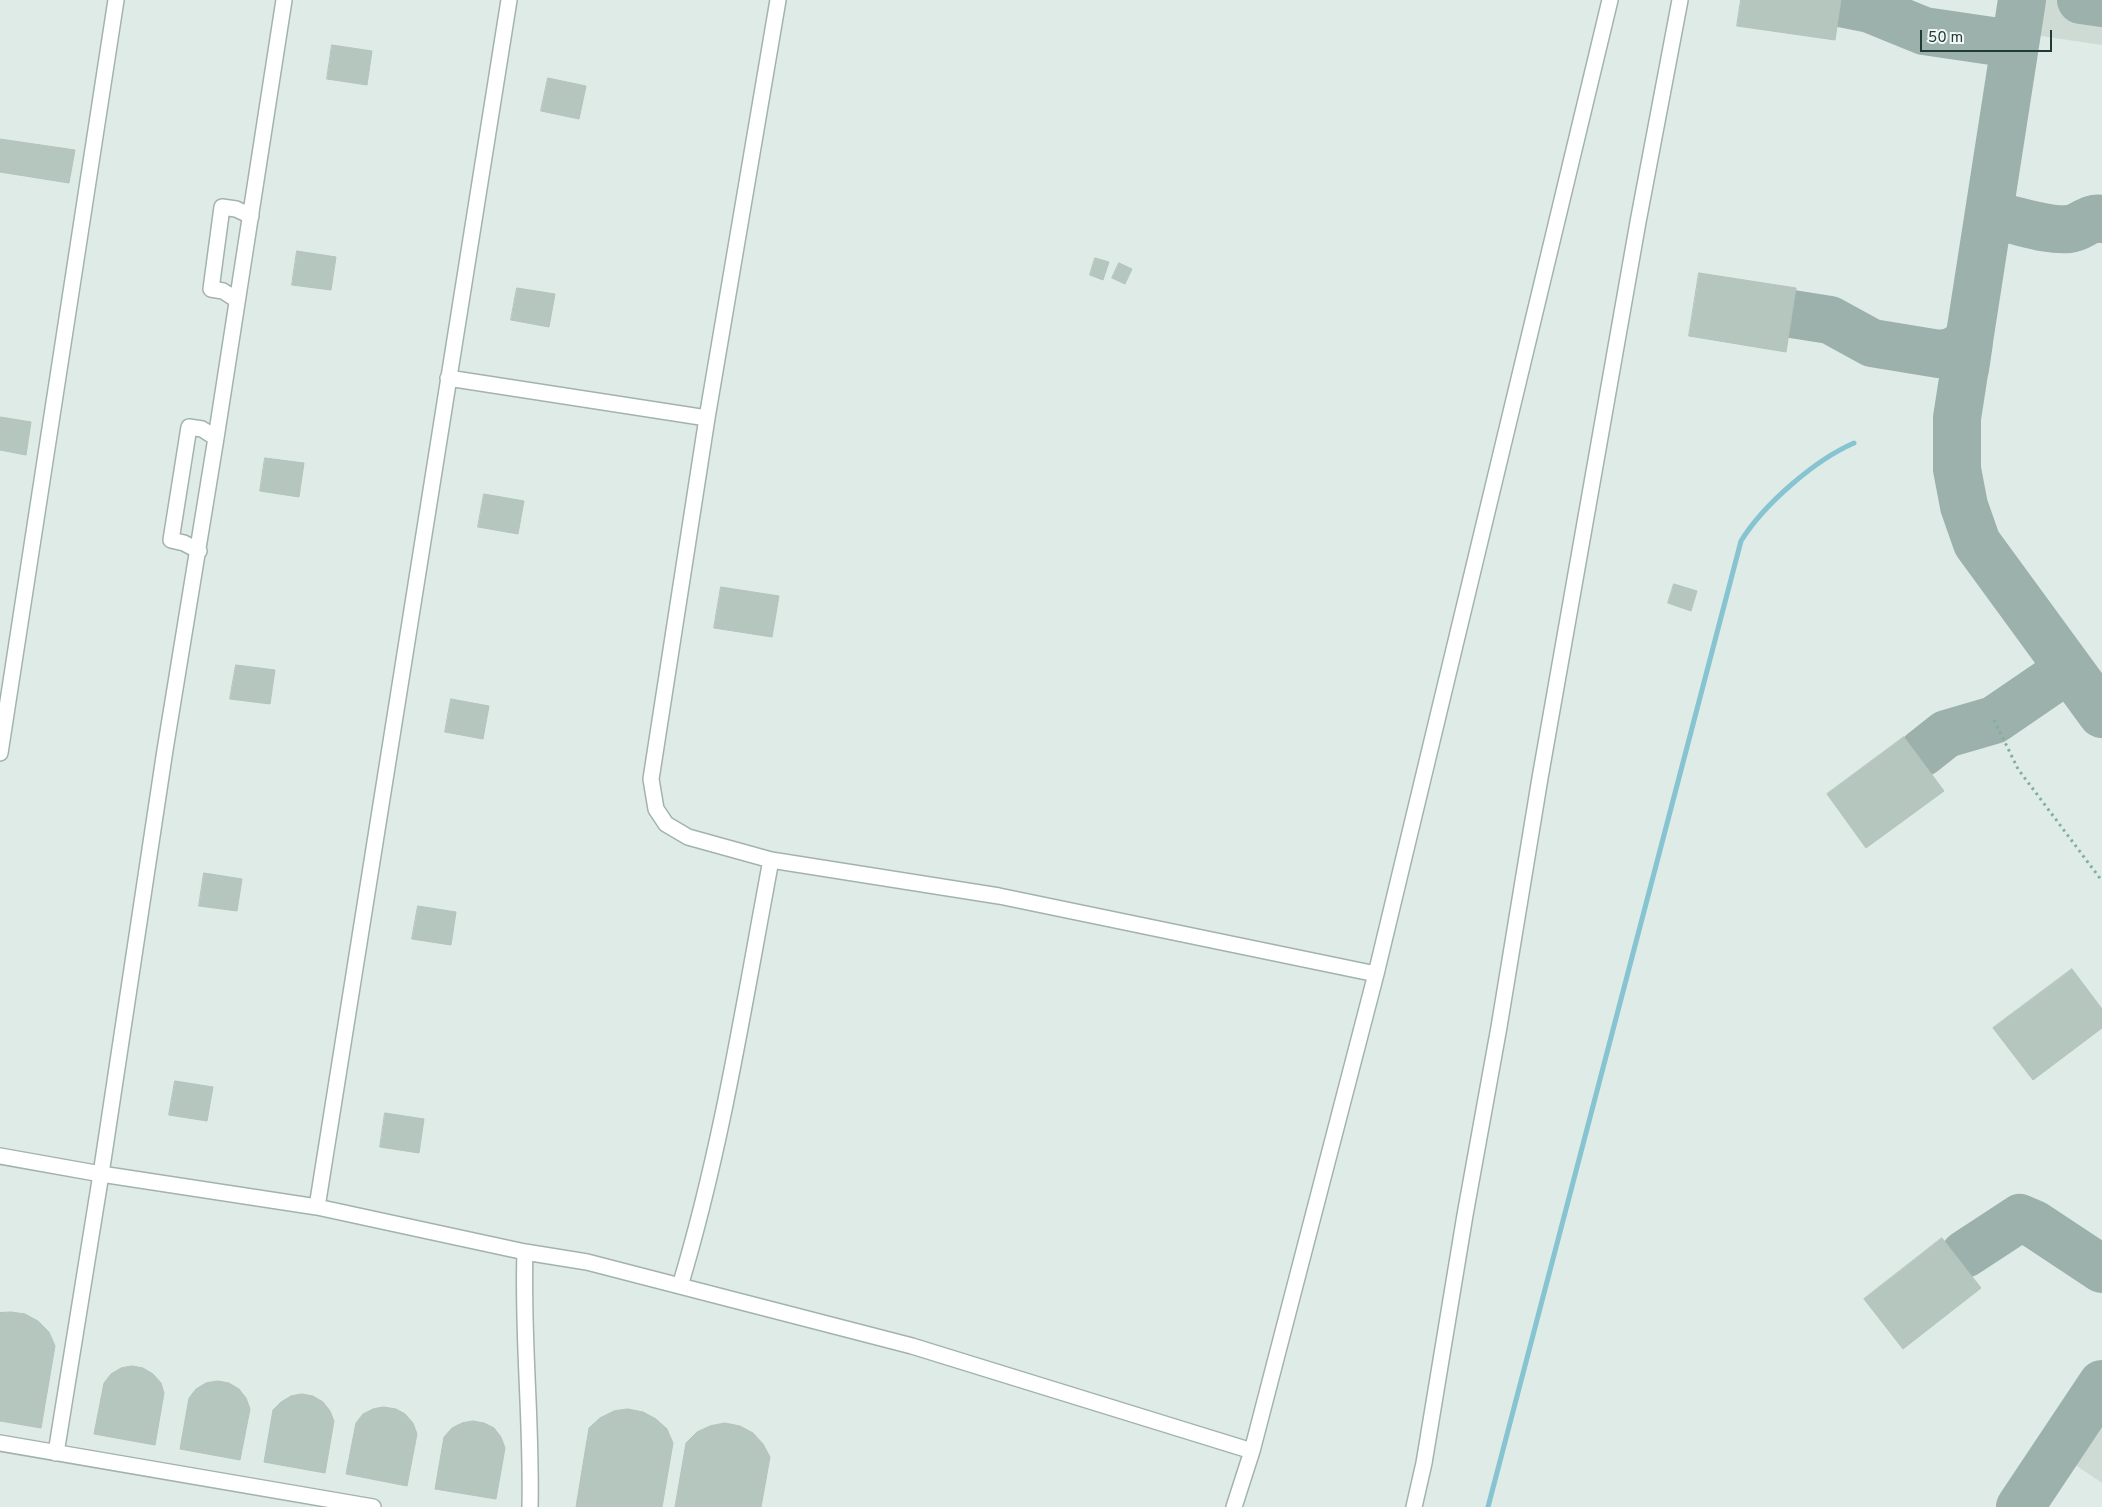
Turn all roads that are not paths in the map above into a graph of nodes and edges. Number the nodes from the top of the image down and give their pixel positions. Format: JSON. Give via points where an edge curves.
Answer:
{"nodes":[{"id":1,"x":116,"y":0,"type":"edge"},
{"id":2,"x":284,"y":0,"type":"edge"},
{"id":3,"x":509,"y":0,"type":"edge"},
{"id":4,"x":778,"y":0,"type":"edge"},
{"id":5,"x":1610,"y":0,"type":"edge"},
{"id":6,"x":1680,"y":0,"type":"edge"},
{"id":7,"x":251,"y":216,"type":"junction"},
{"id":8,"x":237,"y":300,"type":"junction"},
{"id":9,"x":448,"y":378,"type":"junction"},
{"id":10,"x":706,"y":418,"type":"junction"},
{"id":11,"x":216,"y":438,"type":"junction"},
{"id":12,"x":198,"y":551,"type":"junction"},
{"id":13,"x":0,"y":753,"type":"edge"},
{"id":14,"x":771,"y":860,"type":"junction"},
{"id":15,"x":1376,"y":974,"type":"junction"},
{"id":16,"x":0,"y":1156,"type":"edge"},
{"id":17,"x":101,"y":1174,"type":"junction"},
{"id":18,"x":317,"y":1207,"type":"junction"},
{"id":19,"x":525,"y":1252,"type":"junction"},
{"id":20,"x":680,"y":1286,"type":"junction"},
{"id":21,"x":0,"y":1444,"type":"edge"},
{"id":22,"x":1252,"y":1451,"type":"junction"},
{"id":23,"x":56,"y":1453,"type":"junction"},
{"id":24,"x":373,"y":1507,"type":"edge"},
{"id":25,"x":530,"y":1507,"type":"edge"},
{"id":26,"x":1234,"y":1507,"type":"edge"},
{"id":27,"x":1414,"y":1507,"type":"edge"}],
"edges":[{"from":1,"to":13,"type":"lane"},
{"from":2,"to":7,"type":"lane"},
{"from":3,"to":9,"type":"lane"},
{"from":4,"to":10,"type":"lane"},
{"from":5,"to":15,"type":"lane"},
{"from":6,"to":27,"type":"lane","via":[[1636,232]]},
{"from":7,"to":8,"type":"lane"},
{"from":7,"to":8,"type":"lane","via":[[222,207],[211,289],[223,291]]},
{"from":8,"to":11,"type":"lane"},
{"from":9,"to":10,"type":"lane"},
{"from":9,"to":18,"type":"lane"},
{"from":10,"to":14,"type":"lane","via":[[651,779],[656,809],[666,824],[688,837]]},
{"from":11,"to":12,"type":"lane"},
{"from":11,"to":12,"type":"lane","via":[[202,429],[189,427],[171,540]]},
{"from":12,"to":17,"type":"lane"},
{"from":14,"to":15,"type":"lane","via":[[999,896]]},
{"from":14,"to":20,"type":"lane","via":[[727,1096],[696,1232]]},
{"from":15,"to":22,"type":"lane"},
{"from":16,"to":17,"type":"lane"},
{"from":17,"to":18,"type":"lane"},
{"from":17,"to":23,"type":"lane"},
{"from":18,"to":19,"type":"lane"},
{"from":19,"to":20,"type":"lane","via":[[587,1262]]},
{"from":19,"to":25,"type":"lane"},
{"from":20,"to":22,"type":"lane","via":[[912,1346]]},
{"from":21,"to":23,"type":"lane"},
{"from":22,"to":26,"type":"lane"},
{"from":23,"to":24,"type":"lane"}]}
